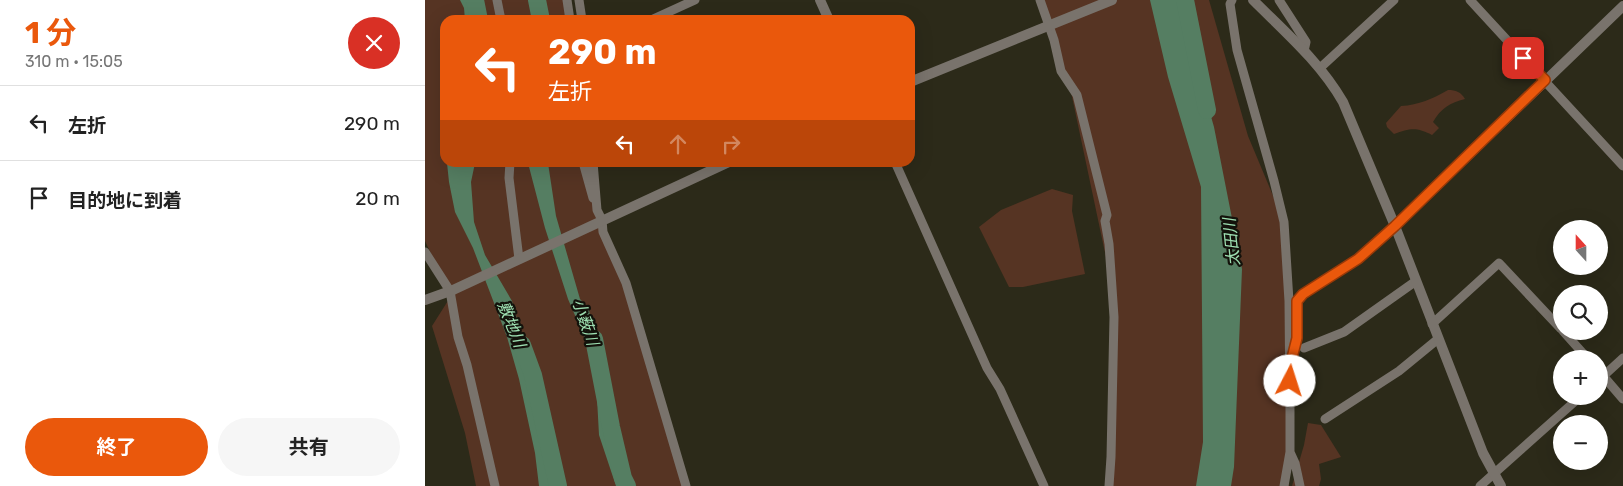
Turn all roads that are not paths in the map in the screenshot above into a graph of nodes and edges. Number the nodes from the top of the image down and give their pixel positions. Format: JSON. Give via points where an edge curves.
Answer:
{"nodes":[{"id":1,"x":497,"y":0,"type":"edge"},
{"id":2,"x":567,"y":0,"type":"edge"},
{"id":3,"x":579,"y":0,"type":"edge"},
{"id":4,"x":695,"y":0,"type":"edge"},
{"id":5,"x":820,"y":0,"type":"edge"},
{"id":6,"x":1040,"y":0,"type":"edge"},
{"id":7,"x":1113,"y":0,"type":"edge"},
{"id":8,"x":1232,"y":0,"type":"edge"},
{"id":9,"x":1253,"y":0,"type":"edge"},
{"id":10,"x":1279,"y":0,"type":"edge"},
{"id":11,"x":1394,"y":0,"type":"edge"},
{"id":12,"x":1470,"y":0,"type":"edge"},
{"id":13,"x":1623,"y":6,"type":"edge"},
{"id":14,"x":500,"y":15,"type":"edge"},
{"id":15,"x":569,"y":15,"type":"edge"},
{"id":16,"x":581,"y":15,"type":"edge"},
{"id":17,"x":662,"y":15,"type":"edge"},
{"id":18,"x":827,"y":15,"type":"edge"},
{"id":19,"x":1048,"y":26,"type":"junction"},
{"id":20,"x":1304,"y":51,"type":"junction"},
{"id":21,"x":1320,"y":68,"type":"junction"},
{"id":22,"x":915,"y":80,"type":"edge"},
{"id":23,"x":1545,"y":80,"type":"junction"},
{"id":24,"x":1623,"y":166,"type":"edge"},
{"id":25,"x":510,"y":167,"type":"edge"},
{"id":26,"x":584,"y":167,"type":"edge"},
{"id":27,"x":593,"y":167,"type":"edge"},
{"id":28,"x":718,"y":167,"type":"edge"},
{"id":29,"x":897,"y":167,"type":"edge"},
{"id":30,"x":597,"y":210,"type":"junction"},
{"id":31,"x":602,"y":220,"type":"junction"},
{"id":32,"x":1395,"y":226,"type":"junction"},
{"id":33,"x":425,"y":252,"type":"edge"},
{"id":34,"x":519,"y":260,"type":"junction"},
{"id":35,"x":1416,"y":281,"type":"junction"},
{"id":36,"x":452,"y":291,"type":"junction"},
{"id":37,"x":425,"y":300,"type":"edge"},
{"id":38,"x":1553,"y":320,"type":"edge"},
{"id":39,"x":1432,"y":324,"type":"junction"},
{"id":40,"x":1438,"y":339,"type":"junction"},
{"id":41,"x":1571,"y":340,"type":"edge"},
{"id":42,"x":1304,"y":348,"type":"dead end"},
{"id":43,"x":1580,"y":350,"type":"edge"},
{"id":44,"x":1623,"y":358,"type":"edge"},
{"id":45,"x":1290,"y":366,"type":"junction"},
{"id":46,"x":1608,"y":370,"type":"edge"},
{"id":47,"x":1608,"y":384,"type":"edge"},
{"id":48,"x":1623,"y":399,"type":"edge"},
{"id":49,"x":1571,"y":405,"type":"edge"},
{"id":50,"x":1325,"y":419,"type":"dead end"},
{"id":51,"x":1290,"y":452,"type":"junction"},
{"id":52,"x":1494,"y":475,"type":"junction"},
{"id":53,"x":495,"y":486,"type":"edge"},
{"id":54,"x":686,"y":486,"type":"edge"},
{"id":55,"x":1043,"y":486,"type":"edge"},
{"id":56,"x":1109,"y":486,"type":"edge"},
{"id":57,"x":1284,"y":486,"type":"edge"},
{"id":58,"x":1300,"y":486,"type":"edge"},
{"id":59,"x":1480,"y":486,"type":"edge"},
{"id":60,"x":1501,"y":486,"type":"edge"}],
"edges":[{"from":1,"to":14,"type":"street"},
{"from":2,"to":15,"type":"street"},
{"from":3,"to":16,"type":"street"},
{"from":4,"to":17,"type":"street"},
{"from":5,"to":18,"type":"street"},
{"from":6,"to":19,"type":"street"},
{"from":7,"to":19,"type":"street"},
{"from":8,"to":45,"type":"street","via":[[1237,50],[1284,222]]},
{"from":9,"to":20,"type":"street"},
{"from":10,"to":20,"type":"street","via":[[1306,42]]},
{"from":11,"to":21,"type":"street"},
{"from":12,"to":23,"type":"street"},
{"from":13,"to":23,"type":"street"},
{"from":19,"to":22,"type":"street"},
{"from":19,"to":56,"type":"street","via":[[1061,70],[1077,95],[1107,215],[1114,317]]},
{"from":20,"to":21,"type":"street"},
{"from":21,"to":32,"type":"street","via":[[1343,102]]},
{"from":23,"to":24,"type":"street"},
{"from":23,"to":32,"type":"street"},
{"from":25,"to":34,"type":"street"},
{"from":26,"to":30,"type":"street"},
{"from":27,"to":30,"type":"street"},
{"from":28,"to":31,"type":"street"},
{"from":29,"to":55,"type":"street"},
{"from":30,"to":31,"type":"street"},
{"from":31,"to":34,"type":"street"},
{"from":31,"to":54,"type":"street","via":[[603,232],[626,282]]},
{"from":32,"to":35,"type":"street"},
{"from":32,"to":45,"type":"street","via":[[1358,259],[1297,301],[1297,338]]},
{"from":33,"to":36,"type":"street"},
{"from":34,"to":36,"type":"street"},
{"from":35,"to":39,"type":"street"},
{"from":35,"to":42,"type":"street","via":[[1344,332]]},
{"from":36,"to":37,"type":"street"},
{"from":36,"to":53,"type":"street","via":[[458,337]]},
{"from":38,"to":39,"type":"street","via":[[1499,263]]},
{"from":39,"to":40,"type":"street"},
{"from":40,"to":50,"type":"street","via":[[1399,371]]},
{"from":40,"to":52,"type":"street"},
{"from":41,"to":43,"type":"street"},
{"from":44,"to":46,"type":"street"},
{"from":45,"to":51,"type":"street"},
{"from":47,"to":48,"type":"street"},
{"from":49,"to":52,"type":"street"},
{"from":51,"to":57,"type":"street"},
{"from":51,"to":58,"type":"street"},
{"from":52,"to":59,"type":"street"},
{"from":52,"to":60,"type":"street"}]}
